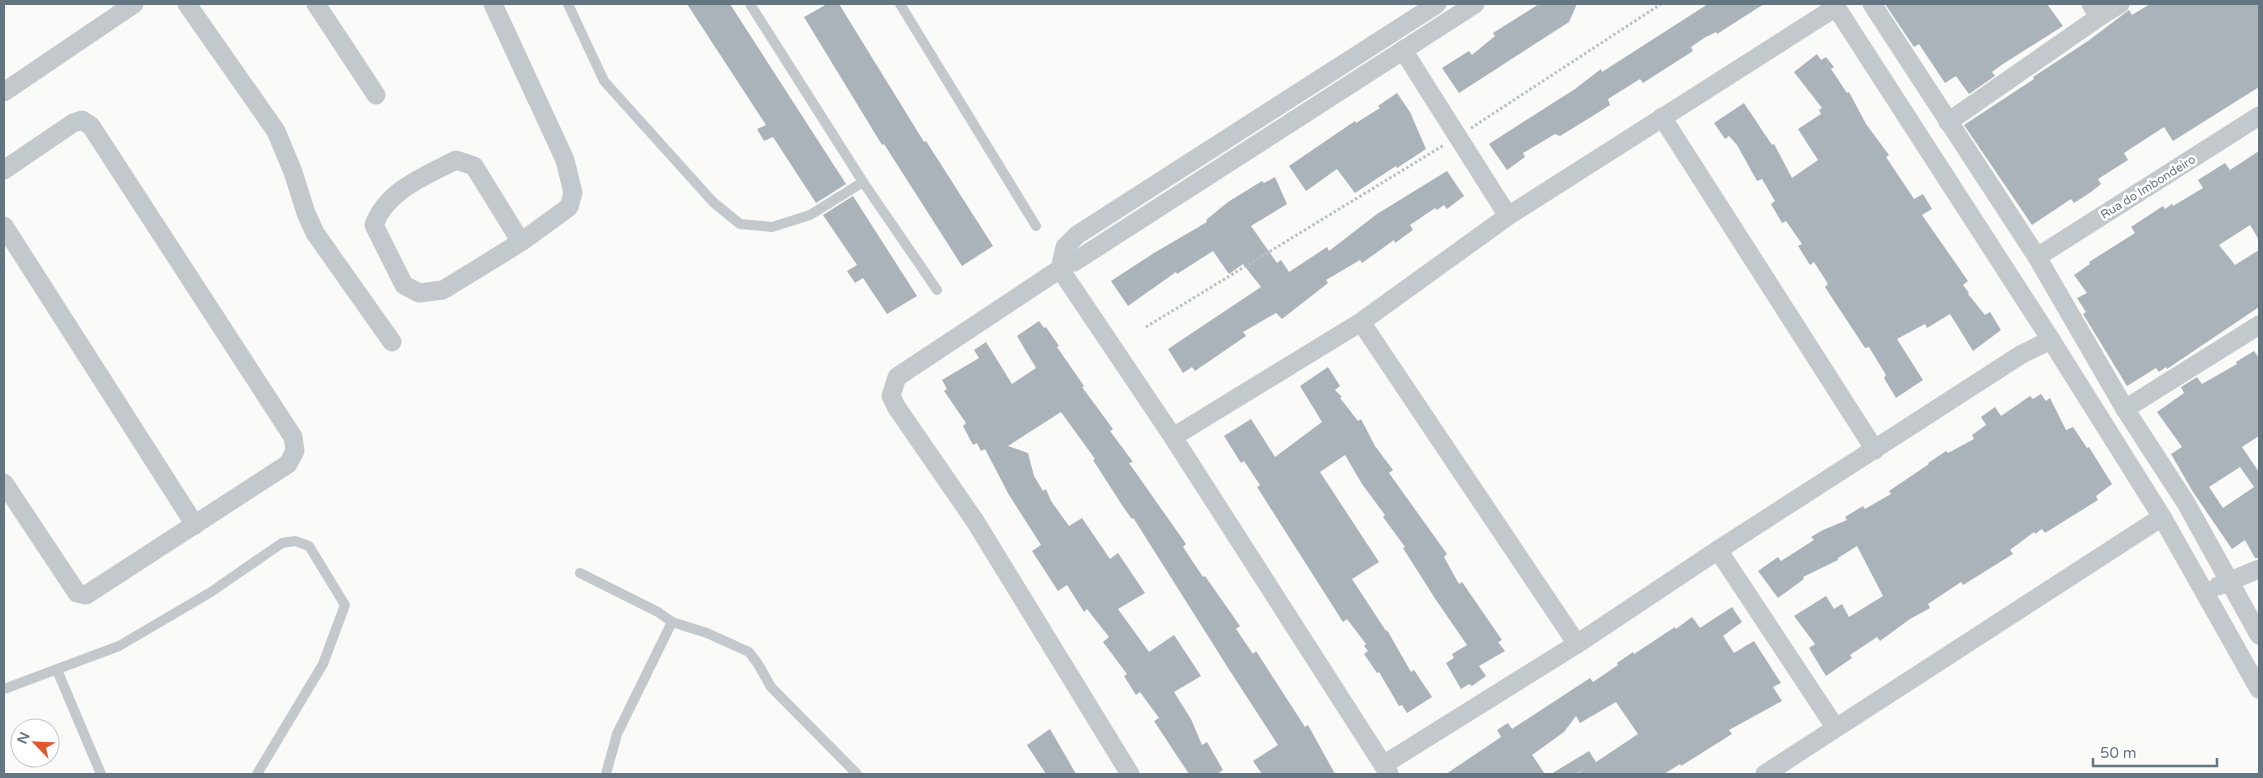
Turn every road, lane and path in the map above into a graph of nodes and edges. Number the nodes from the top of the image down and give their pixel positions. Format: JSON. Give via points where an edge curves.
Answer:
{"nodes":[{"id":1,"x":134,"y":4,"type":"edge"},
{"id":2,"x":187,"y":4,"type":"edge"},
{"id":3,"x":316,"y":4,"type":"edge"},
{"id":4,"x":493,"y":4,"type":"edge"},
{"id":5,"x":568,"y":4,"type":"edge"},
{"id":6,"x":750,"y":4,"type":"edge"},
{"id":7,"x":900,"y":4,"type":"edge"},
{"id":8,"x":1437,"y":4,"type":"edge"},
{"id":9,"x":1475,"y":4,"type":"edge"},
{"id":10,"x":1661,"y":4,"type":"edge"},
{"id":11,"x":1872,"y":4,"type":"edge"},
{"id":12,"x":2120,"y":4,"type":"edge"},
{"id":13,"x":1835,"y":5,"type":"edge"},
{"id":14,"x":2095,"y":11,"type":"edge"},
{"id":15,"x":1403,"y":50,"type":"junction"},
{"id":16,"x":4,"y":92,"type":"edge"},
{"id":17,"x":376,"y":95,"type":"dead end"},
{"id":18,"x":2259,"y":116,"type":"edge"},
{"id":19,"x":1662,"y":117,"type":"junction"},
{"id":20,"x":1948,"y":122,"type":"junction"},
{"id":21,"x":1458,"y":136,"type":"junction"},
{"id":22,"x":4,"y":170,"type":"edge"},
{"id":23,"x":863,"y":182,"type":"junction"},
{"id":24,"x":1508,"y":216,"type":"junction"},
{"id":25,"x":4,"y":226,"type":"edge"},
{"id":26,"x":1036,"y":226,"type":"dead end"},
{"id":27,"x":521,"y":242,"type":"junction"},
{"id":28,"x":2037,"y":257,"type":"junction"},
{"id":29,"x":1061,"y":266,"type":"junction"},
{"id":30,"x":937,"y":290,"type":"dead end"},
{"id":31,"x":1361,"y":322,"type":"junction"},
{"id":32,"x":2259,"y":325,"type":"edge"},
{"id":33,"x":1146,"y":327,"type":"dead end"},
{"id":34,"x":2051,"y":340,"type":"junction"},
{"id":35,"x":392,"y":342,"type":"dead end"},
{"id":36,"x":2125,"y":409,"type":"junction"},
{"id":37,"x":1173,"y":437,"type":"junction"},
{"id":38,"x":1875,"y":450,"type":"junction"},
{"id":39,"x":4,"y":483,"type":"edge"},
{"id":40,"x":2162,"y":517,"type":"junction"},
{"id":41,"x":195,"y":525,"type":"junction"},
{"id":42,"x":1718,"y":550,"type":"junction"},
{"id":43,"x":2259,"y":569,"type":"edge"},
{"id":44,"x":580,"y":573,"type":"dead end"},
{"id":45,"x":2229,"y":581,"type":"junction"},
{"id":46,"x":2204,"y":592,"type":"junction"},
{"id":47,"x":672,"y":622,"type":"junction"},
{"id":48,"x":2259,"y":635,"type":"edge"},
{"id":49,"x":1577,"y":644,"type":"junction"},
{"id":50,"x":58,"y":670,"type":"junction"},
{"id":51,"x":4,"y":689,"type":"edge"},
{"id":52,"x":2259,"y":689,"type":"edge"},
{"id":53,"x":1834,"y":728,"type":"junction"},
{"id":54,"x":1386,"y":769,"type":"edge"},
{"id":55,"x":101,"y":774,"type":"edge"},
{"id":56,"x":257,"y":774,"type":"edge"},
{"id":57,"x":606,"y":774,"type":"edge"},
{"id":58,"x":858,"y":774,"type":"edge"},
{"id":59,"x":1130,"y":774,"type":"edge"},
{"id":60,"x":1765,"y":774,"type":"edge"}],
"edges":[{"from":1,"to":16,"type":"street"},
{"from":2,"to":35,"type":"street","via":[[276,131],[315,232]]},
{"from":3,"to":17,"type":"street"},
{"from":4,"to":27,"type":"street","via":[[566,160],[573,193],[570,207]]},
{"from":5,"to":23,"type":"lane","via":[[604,81],[713,202],[740,224],[772,227],[802,217]]},
{"from":6,"to":23,"type":"lane"},
{"from":7,"to":26,"type":"lane"},
{"from":8,"to":29,"type":"street","via":[[1077,235],[1065,247]]},
{"from":9,"to":15,"type":"street"},
{"from":10,"to":21,"type":"path"},
{"from":11,"to":20,"type":"street"},
{"from":12,"to":14,"type":"street"},
{"from":13,"to":19,"type":"street"},
{"from":13,"to":34,"type":"street"},
{"from":14,"to":20,"type":"street"},
{"from":15,"to":21,"type":"street"},
{"from":15,"to":29,"type":"street","via":[[1074,262]]},
{"from":18,"to":28,"type":"street","name":"Rua do Imbondeiro"},
{"from":19,"to":24,"type":"street"},
{"from":19,"to":38,"type":"street"},
{"from":20,"to":28,"type":"street"},
{"from":21,"to":24,"type":"street"},
{"from":21,"to":33,"type":"path"},
{"from":22,"to":41,"type":"street","via":[[73,124],[82,120],[91,126],[293,437],[295,451],[288,464]]},
{"from":23,"to":30,"type":"lane"},
{"from":24,"to":31,"type":"street"},
{"from":25,"to":41,"type":"street"},
{"from":27,"to":27,"type":"street","via":[[443,290],[419,293],[404,285],[374,224],[379,212],[398,191],[456,160],[474,166]]},
{"from":28,"to":36,"type":"street"},
{"from":29,"to":37,"type":"street"},
{"from":29,"to":59,"type":"street","via":[[897,377],[891,396],[975,521]]},
{"from":31,"to":37,"type":"street"},
{"from":31,"to":49,"type":"street"},
{"from":32,"to":36,"type":"street"},
{"from":34,"to":38,"type":"street","via":[[2022,354]]},
{"from":34,"to":40,"type":"street"},
{"from":36,"to":45,"type":"street","via":[[2186,503]]},
{"from":37,"to":54,"type":"street"},
{"from":38,"to":42,"type":"street"},
{"from":39,"to":41,"type":"street","via":[[77,592],[86,595]]},
{"from":40,"to":46,"type":"street"},
{"from":40,"to":53,"type":"street"},
{"from":42,"to":49,"type":"street"},
{"from":42,"to":53,"type":"street"},
{"from":43,"to":45,"type":"street"},
{"from":44,"to":47,"type":"lane"},
{"from":45,"to":46,"type":"street"},
{"from":45,"to":48,"type":"street"},
{"from":46,"to":52,"type":"street"},
{"from":47,"to":57,"type":"lane","via":[[617,734]]},
{"from":47,"to":58,"type":"lane","via":[[707,632],[749,652],[771,687]]},
{"from":49,"to":54,"type":"street"},
{"from":50,"to":51,"type":"lane"},
{"from":50,"to":55,"type":"lane"},
{"from":50,"to":56,"type":"lane","via":[[119,646],[166,620],[282,543],[296,541],[309,546],[345,605],[323,664]]},
{"from":53,"to":60,"type":"street"}]}
